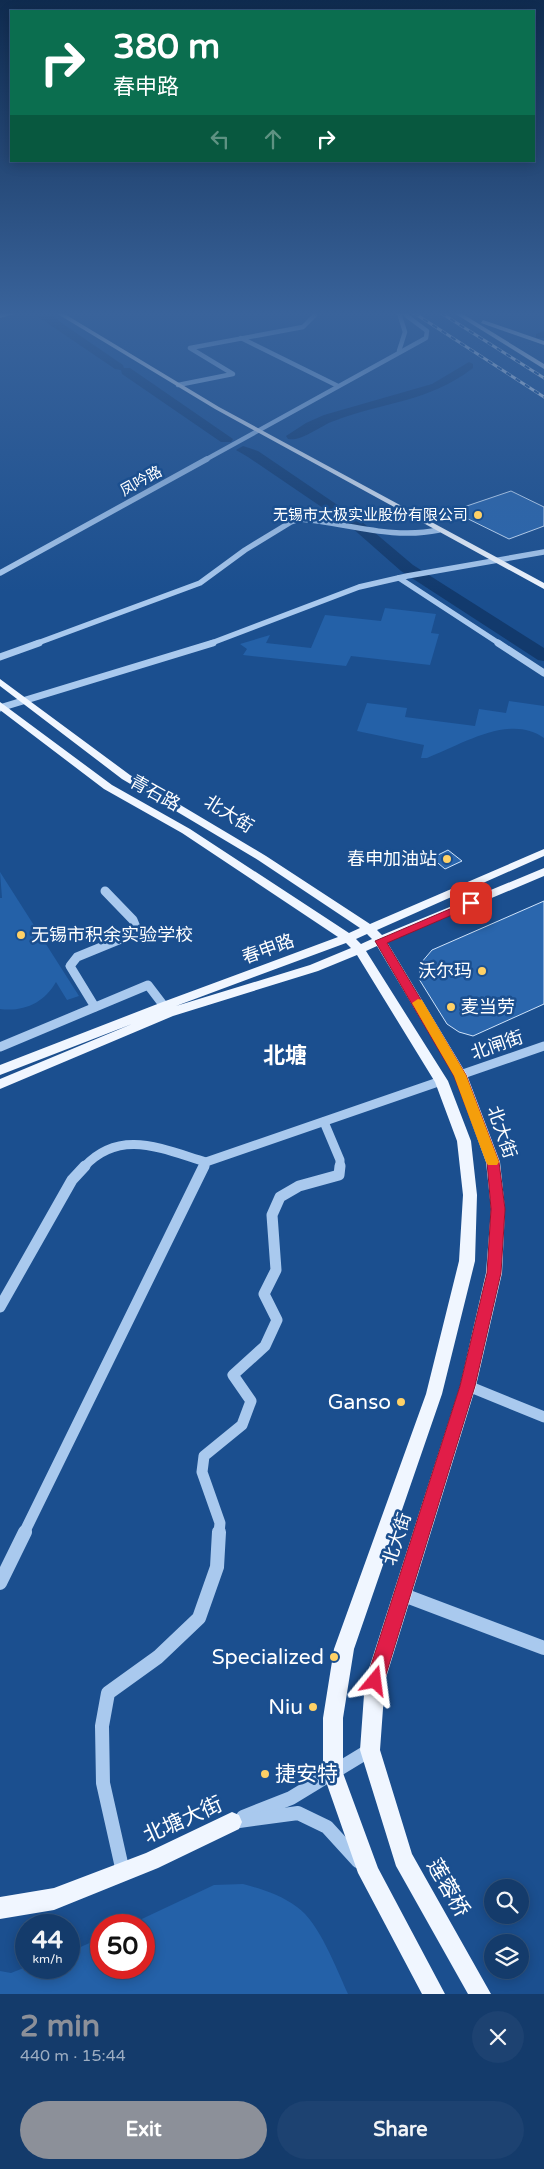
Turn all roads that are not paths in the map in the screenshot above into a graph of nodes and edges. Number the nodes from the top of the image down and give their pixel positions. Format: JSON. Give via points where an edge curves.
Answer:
{"nodes":[{"id":1,"x":215,"y":406,"type":"edge"},
{"id":2,"x":302,"y":406,"type":"edge"},
{"id":3,"x":258,"y":431,"type":"junction"},
{"id":4,"x":439,"y":530,"type":"junction"},
{"id":5,"x":544,"y":552,"type":"edge"},
{"id":6,"x":497,"y":560,"type":"junction"},
{"id":7,"x":434,"y":571,"type":"joint"},
{"id":8,"x":0,"y":573,"type":"edge"},
{"id":9,"x":407,"y":576,"type":"joint"},
{"id":10,"x":399,"y":578,"type":"junction"},
{"id":11,"x":544,"y":586,"type":"edge"},
{"id":12,"x":0,"y":657,"type":"edge"},
{"id":13,"x":544,"y":673,"type":"edge"},
{"id":14,"x":0,"y":682,"type":"edge"},
{"id":15,"x":24,"y":701,"type":"junction"},
{"id":16,"x":1,"y":707,"type":"edge"},
{"id":17,"x":544,"y":852,"type":"edge"},
{"id":18,"x":544,"y":872,"type":"edge"},
{"id":19,"x":105,"y":891,"type":"dead end"},
{"id":20,"x":369,"y":929,"type":"junction"},
{"id":21,"x":380,"y":941,"type":"junction"},
{"id":22,"x":353,"y":944,"type":"junction"},
{"id":23,"x":164,"y":1006,"type":"junction"},
{"id":24,"x":95,"y":1007,"type":"junction"},
{"id":25,"x":544,"y":1046,"type":"edge"},
{"id":26,"x":0,"y":1047,"type":"edge"},
{"id":27,"x":0,"y":1070,"type":"edge"},
{"id":28,"x":460,"y":1075,"type":"junction"},
{"id":29,"x":441,"y":1081,"type":"junction"},
{"id":30,"x":0,"y":1084,"type":"edge"},
{"id":31,"x":324,"y":1122,"type":"junction"},
{"id":32,"x":206,"y":1162,"type":"junction"},
{"id":33,"x":0,"y":1308,"type":"edge"},
{"id":34,"x":468,"y":1386,"type":"junction"},
{"id":35,"x":544,"y":1417,"type":"edge"},
{"id":36,"x":0,"y":1583,"type":"edge"},
{"id":37,"x":400,"y":1594,"type":"junction"},
{"id":38,"x":544,"y":1648,"type":"edge"},
{"id":39,"x":370,"y":1750,"type":"junction"},
{"id":40,"x":333,"y":1773,"type":"junction"},
{"id":41,"x":232,"y":1822,"type":"junction"},
{"id":42,"x":403,"y":1859,"type":"joint"},
{"id":43,"x":123,"y":1872,"type":"junction"},
{"id":44,"x":369,"y":1873,"type":"junction"},
{"id":45,"x":0,"y":1908,"type":"edge"},
{"id":46,"x":434,"y":1994,"type":"edge"},
{"id":47,"x":480,"y":1994,"type":"edge"}],
"edges":[{"from":1,"to":3,"type":"main road"},
{"from":2,"to":3,"type":"street","name":"凤吟路"},
{"from":3,"to":4,"type":"main road"},
{"from":3,"to":8,"type":"street","name":"凤吟路"},
{"from":4,"to":6,"type":"main road"},
{"from":4,"to":12,"type":"street","via":[[409,537],[310,519],[291,522],[200,583]]},
{"from":5,"to":6,"type":"street"},
{"from":6,"to":7,"type":"street"},
{"from":6,"to":11,"type":"main road"},
{"from":7,"to":9,"type":"street"},
{"from":9,"to":10,"type":"street"},
{"from":10,"to":13,"type":"street"},
{"from":10,"to":15,"type":"street","via":[[313,602],[232,637]]},
{"from":14,"to":15,"type":"main road","name":"北大街"},
{"from":15,"to":16,"type":"street"},
{"from":15,"to":20,"type":"main road","name":"北大街","via":[[126,777],[262,858]]},
{"from":16,"to":22,"type":"main road","name":"青石路","via":[[108,787],[186,830]]},
{"from":17,"to":20,"type":"main road","name":"春申路"},
{"from":18,"to":21,"type":"main road","name":"春申路"},
{"from":19,"to":24,"type":"street","via":[[133,920],[138,932],[78,956],[70,966]]},
{"from":20,"to":21,"type":"main road","name":"北大街"},
{"from":20,"to":22,"type":"main road","name":"春申路"},
{"from":21,"to":22,"type":"main road","name":"春申路"},
{"from":21,"to":28,"type":"main road","name":"北大街"},
{"from":22,"to":23,"type":"main road","name":"春申路"},
{"from":22,"to":29,"type":"main road","name":"北大街"},
{"from":22,"to":30,"type":"main road","name":"春申路","via":[[314,968],[170,1013]]},
{"from":23,"to":24,"type":"street","via":[[148,985]]},
{"from":23,"to":27,"type":"main road","name":"春申路"},
{"from":24,"to":26,"type":"street"},
{"from":25,"to":28,"type":"street","name":"北闸街"},
{"from":28,"to":34,"type":"main road","name":"北大街","via":[[493,1162],[498,1209],[494,1273]]},
{"from":29,"to":31,"type":"street"},
{"from":29,"to":40,"type":"main road","name":"北大街","via":[[464,1141],[470,1195],[467,1261],[434,1394],[344,1649],[334,1718]]},
{"from":31,"to":32,"type":"street"},
{"from":31,"to":43,"type":"street","via":[[340,1160],[339,1175],[299,1186],[280,1196],[272,1215],[276,1270],[264,1294],[277,1320],[265,1346],[233,1375],[251,1401],[242,1424],[204,1456],[202,1472],[220,1523],[217,1567],[199,1618],[158,1657],[108,1693],[102,1726],[103,1783]]},
{"from":32,"to":33,"type":"street","via":[[141,1145],[123,1143],[105,1149],[72,1180]]},
{"from":32,"to":36,"type":"street"},
{"from":34,"to":35,"type":"street"},
{"from":34,"to":37,"type":"main road","name":"北大街"},
{"from":37,"to":38,"type":"street"},
{"from":37,"to":39,"type":"main road","name":"北大街","via":[[375,1681]]},
{"from":39,"to":40,"type":"street"},
{"from":39,"to":42,"type":"main road","name":"北大街"},
{"from":40,"to":41,"type":"street","via":[[291,1798]]},
{"from":40,"to":44,"type":"main road","name":"北大街"},
{"from":41,"to":43,"type":"main road","name":"北塘大街"},
{"from":41,"to":44,"type":"street","name":"北塘大街","via":[[298,1814],[327,1827]]},
{"from":42,"to":47,"type":"main road","name":"莲蓉桥"},
{"from":43,"to":45,"type":"main road","name":"北塘大街","via":[[54,1899]]},
{"from":44,"to":46,"type":"main road"}]}
